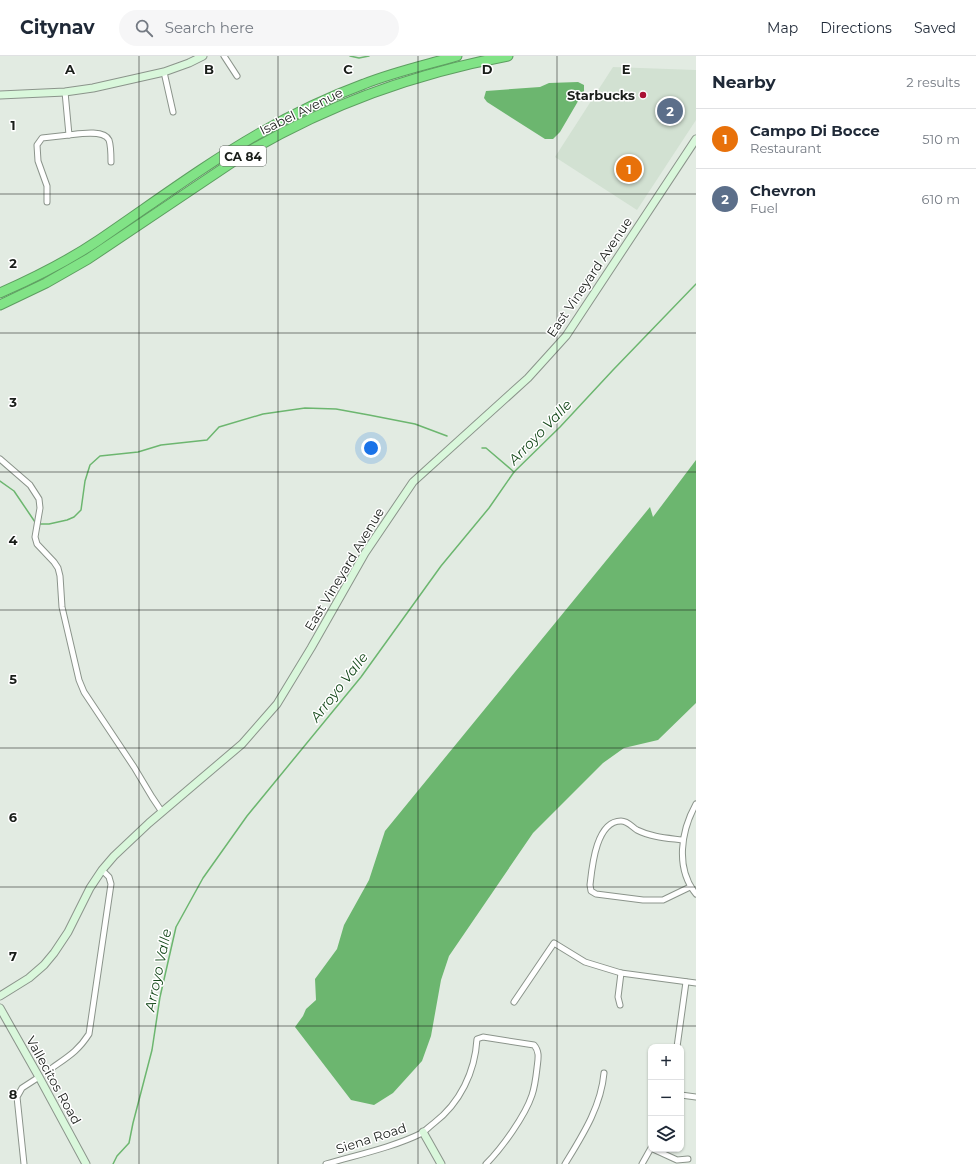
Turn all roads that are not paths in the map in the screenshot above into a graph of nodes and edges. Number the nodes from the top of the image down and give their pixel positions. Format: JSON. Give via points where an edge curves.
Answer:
{"nodes":[{"id":1,"x":203,"y":56,"type":"edge"},
{"id":2,"x":224,"y":56,"type":"edge"},
{"id":3,"x":457,"y":56,"type":"edge"},
{"id":4,"x":508,"y":56,"type":"edge"},
{"id":5,"x":164,"y":72,"type":"junction"},
{"id":6,"x":237,"y":76,"type":"dead end"},
{"id":7,"x":65,"y":92,"type":"junction"},
{"id":8,"x":0,"y":95,"type":"edge"},
{"id":9,"x":173,"y":112,"type":"dead end"},
{"id":10,"x":69,"y":135,"type":"junction"},
{"id":11,"x":696,"y":139,"type":"edge"},
{"id":12,"x":111,"y":162,"type":"dead end"},
{"id":13,"x":47,"y":202,"type":"dead end"},
{"id":14,"x":0,"y":293,"type":"edge"},
{"id":15,"x":0,"y":305,"type":"edge"},
{"id":16,"x":0,"y":459,"type":"edge"},
{"id":17,"x":696,"y":804,"type":"edge"},
{"id":18,"x":162,"y":812,"type":"junction"},
{"id":19,"x":682,"y":840,"type":"junction"},
{"id":20,"x":102,"y":870,"type":"junction"},
{"id":21,"x":690,"y":887,"type":"junction"},
{"id":22,"x":696,"y":894,"type":"edge"},
{"id":23,"x":621,"y":973,"type":"junction"},
{"id":24,"x":686,"y":982,"type":"junction"},
{"id":25,"x":696,"y":983,"type":"edge"},
{"id":26,"x":0,"y":996,"type":"edge"},
{"id":27,"x":514,"y":1002,"type":"dead end"},
{"id":28,"x":620,"y":1005,"type":"dead end"},
{"id":29,"x":0,"y":1008,"type":"edge"},
{"id":30,"x":677,"y":1044,"type":"edge"},
{"id":31,"x":52,"y":1068,"type":"dead end"},
{"id":32,"x":604,"y":1073,"type":"dead end"},
{"id":33,"x":39,"y":1077,"type":"junction"},
{"id":34,"x":684,"y":1095,"type":"edge"},
{"id":35,"x":696,"y":1097,"type":"edge"},
{"id":36,"x":423,"y":1132,"type":"junction"},
{"id":37,"x":649,"y":1152,"type":"edge"},
{"id":38,"x":660,"y":1152,"type":"edge"},
{"id":39,"x":688,"y":1159,"type":"dead end"},
{"id":40,"x":24,"y":1164,"type":"edge"},
{"id":41,"x":86,"y":1164,"type":"edge"},
{"id":42,"x":326,"y":1164,"type":"edge"},
{"id":43,"x":441,"y":1164,"type":"edge"},
{"id":44,"x":486,"y":1164,"type":"edge"},
{"id":45,"x":565,"y":1164,"type":"edge"},
{"id":46,"x":642,"y":1164,"type":"edge"}],
"edges":[{"from":1,"to":5,"type":"street"},
{"from":2,"to":6,"type":"street"},
{"from":3,"to":14,"type":"highway","name":"Isabel Avenue","number":"CA 84","via":[[364,84],[261,132],[82,250]]},
{"from":4,"to":15,"type":"highway","name":"Isabel Avenue","number":"CA 84","via":[[462,66],[368,94],[266,141],[88,259]]},
{"from":5,"to":7,"type":"street"},
{"from":5,"to":9,"type":"street"},
{"from":7,"to":8,"type":"street"},
{"from":7,"to":10,"type":"street"},
{"from":10,"to":12,"type":"street","via":[[100,133],[105,136],[108,139]]},
{"from":10,"to":13,"type":"street","via":[[42,138],[37,145],[38,161],[47,186]]},
{"from":11,"to":18,"type":"street","name":"East Vineyard Avenue","via":[[566,336],[528,378],[413,482],[365,553],[277,704],[242,744]]},
{"from":16,"to":18,"type":"street","via":[[30,485],[39,499],[35,537],[37,544],[58,568],[62,607],[84,692]]},
{"from":17,"to":19,"type":"street"},
{"from":18,"to":20,"type":"street","name":"East Vineyard Avenue"},
{"from":19,"to":21,"type":"street","via":[[683,865]]},
{"from":19,"to":21,"type":"street","via":[[643,833],[622,820],[615,822],[607,827],[597,844],[591,891],[596,894],[643,900],[663,900]]},
{"from":20,"to":26,"type":"street","name":"East Vineyard Avenue","via":[[54,953],[29,978]]},
{"from":20,"to":31,"type":"street","via":[[109,877],[111,884],[89,1034],[76,1051]]},
{"from":21,"to":22,"type":"street"},
{"from":23,"to":24,"type":"street"},
{"from":23,"to":27,"type":"street","via":[[585,962],[554,943]]},
{"from":23,"to":28,"type":"street","via":[[618,997]]},
{"from":24,"to":25,"type":"street"},
{"from":24,"to":30,"type":"street"},
{"from":29,"to":33,"type":"street","name":"Vallecitos Road"},
{"from":32,"to":45,"type":"street","via":[[593,1114]]},
{"from":33,"to":40,"type":"street","via":[[22,1088],[17,1096]]},
{"from":33,"to":41,"type":"street","name":"Vallecitos Road"},
{"from":34,"to":35,"type":"street"},
{"from":36,"to":42,"type":"street","name":"Siena Road","via":[[385,1147]]},
{"from":36,"to":43,"type":"street"},
{"from":36,"to":44,"type":"street","name":"Siena Road","via":[[443,1116],[459,1097],[471,1070],[477,1039],[483,1037],[534,1045],[539,1054],[532,1095],[514,1128]]},
{"from":37,"to":46,"type":"street"},
{"from":38,"to":39,"type":"street","via":[[677,1160]]}]}
